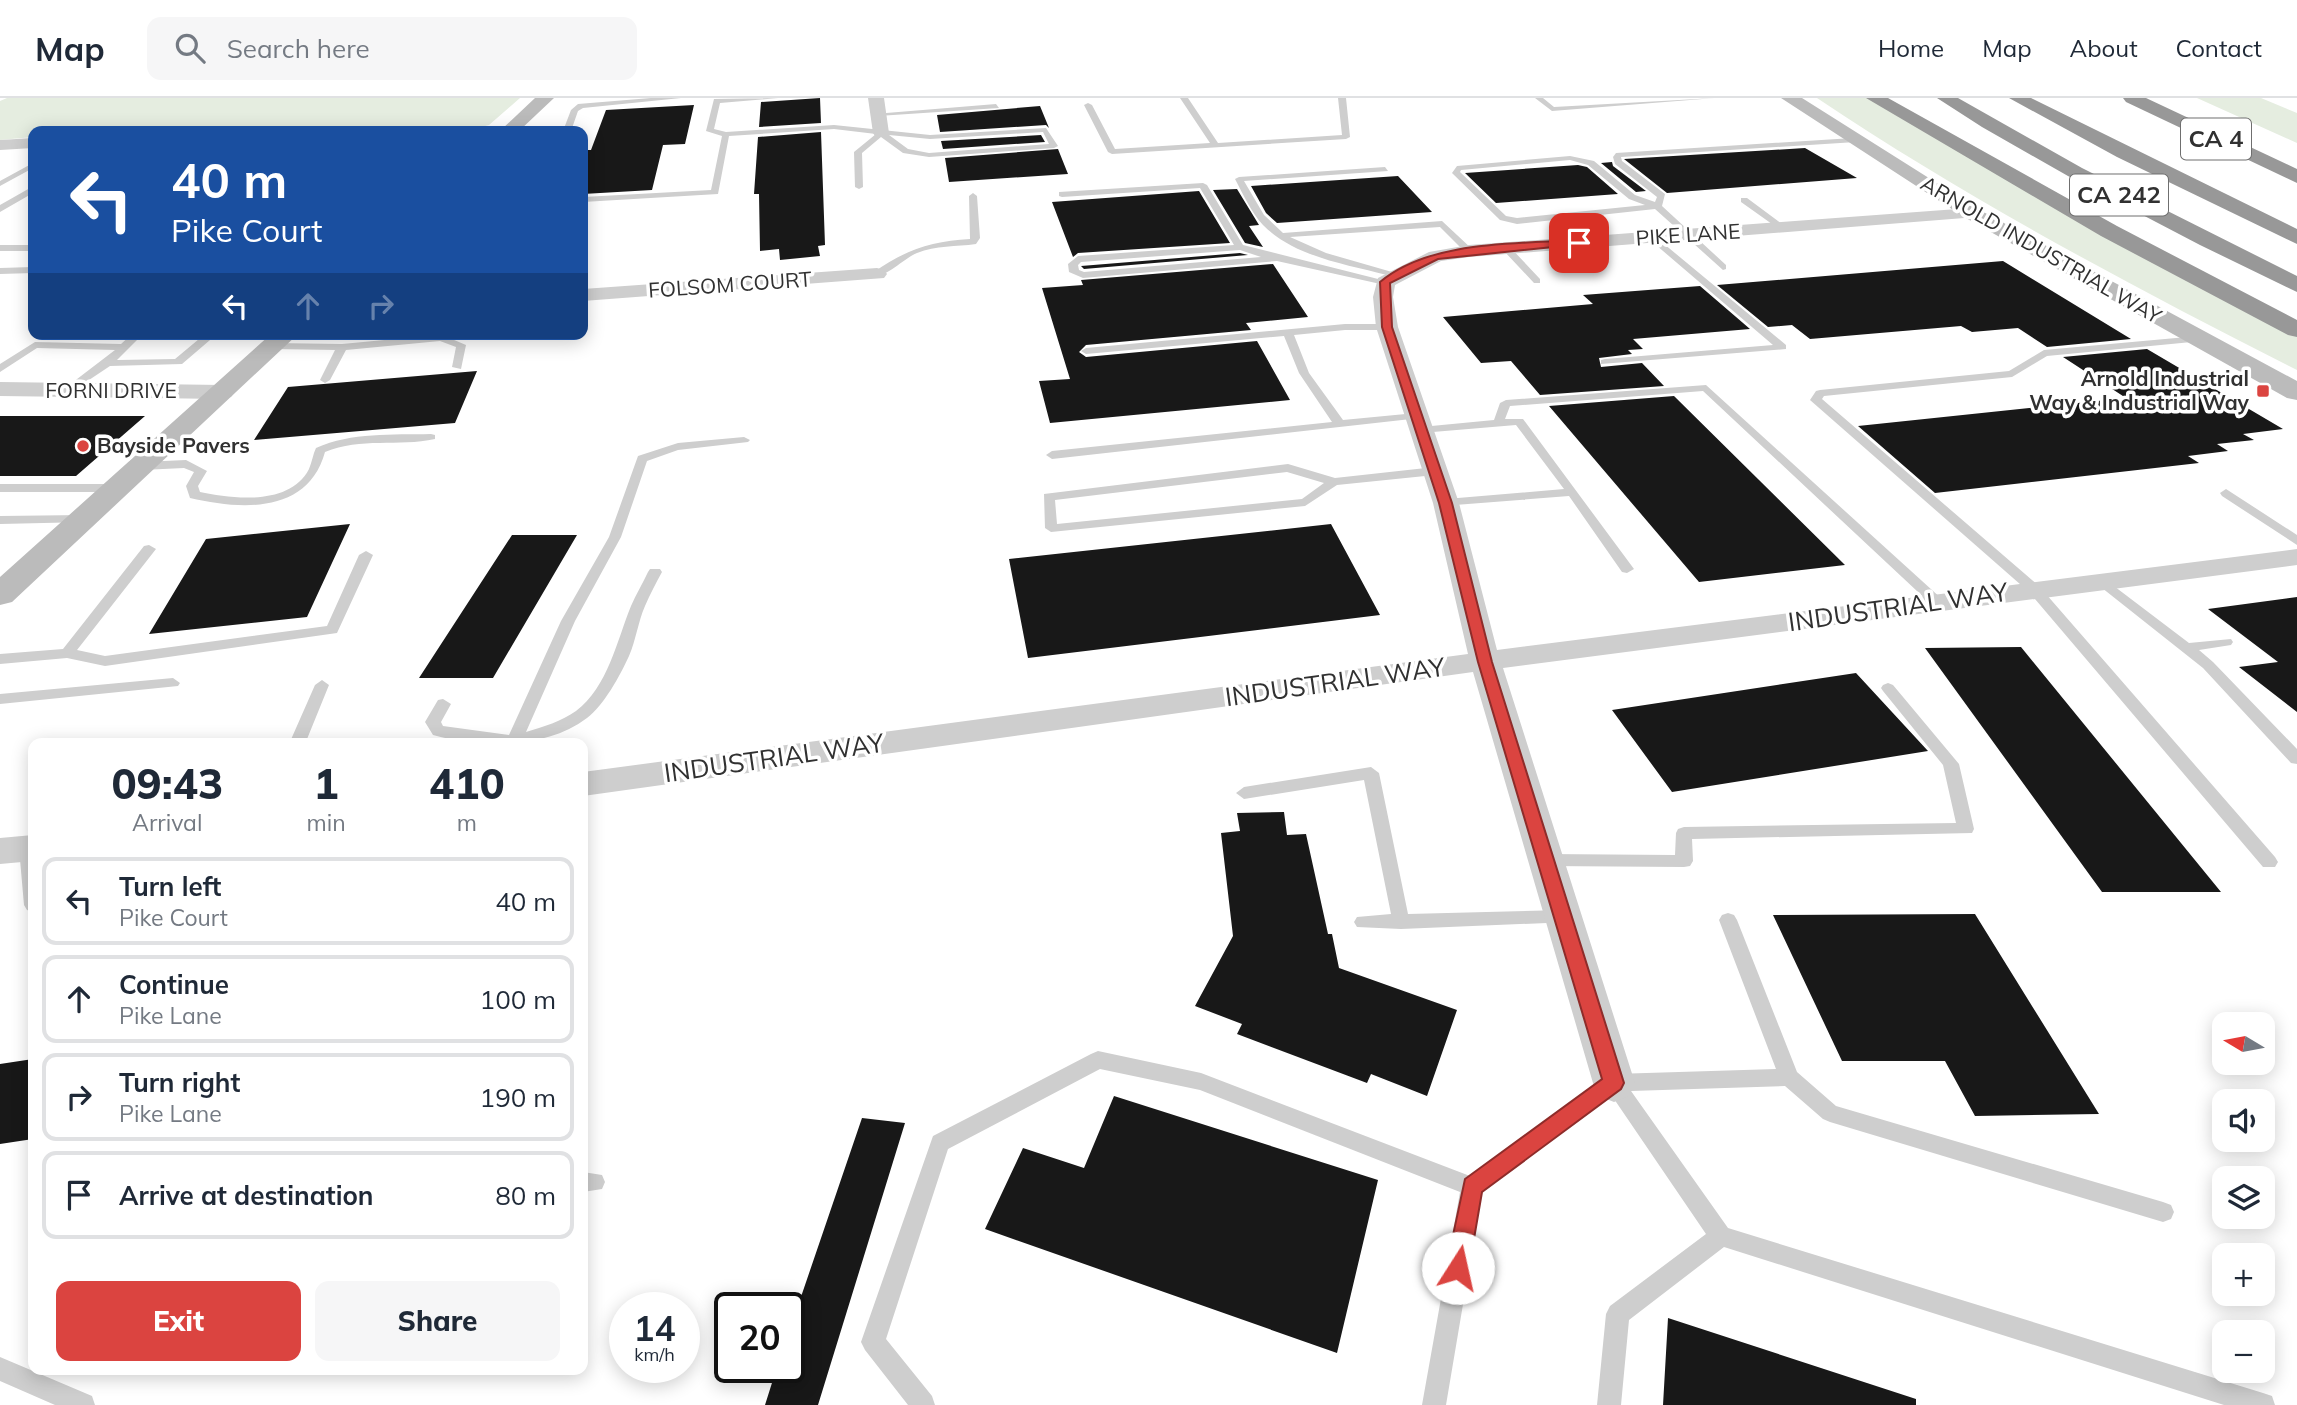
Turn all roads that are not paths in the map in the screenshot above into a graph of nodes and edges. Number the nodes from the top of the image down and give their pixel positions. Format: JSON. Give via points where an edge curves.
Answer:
{"nodes":[{"id":1,"x":545,"y":98,"type":"edge"},
{"id":2,"x":677,"y":98,"type":"edge"},
{"id":3,"x":774,"y":98,"type":"edge"},
{"id":4,"x":1184,"y":98,"type":"edge"},
{"id":5,"x":1342,"y":98,"type":"edge"},
{"id":6,"x":1539,"y":98,"type":"edge"},
{"id":7,"x":1711,"y":98,"type":"edge"},
{"id":8,"x":1790,"y":98,"type":"edge"},
{"id":9,"x":1875,"y":98,"type":"edge"},
{"id":10,"x":1923,"y":98,"type":"edge"},
{"id":11,"x":1946,"y":98,"type":"edge"},
{"id":12,"x":2018,"y":98,"type":"edge"},
{"id":13,"x":2132,"y":98,"type":"edge"},
{"id":14,"x":717,"y":99,"type":"edge"},
{"id":15,"x":1088,"y":104,"type":"dead end"},
{"id":16,"x":877,"y":106,"type":"edge"},
{"id":17,"x":996,"y":106,"type":"dead end"},
{"id":18,"x":514,"y":126,"type":"edge"},
{"id":19,"x":569,"y":126,"type":"edge"},
{"id":20,"x":881,"y":133,"type":"junction"},
{"id":21,"x":726,"y":134,"type":"junction"},
{"id":22,"x":1853,"y":140,"type":"junction"},
{"id":23,"x":28,"y":143,"type":"edge"},
{"id":24,"x":0,"y":145,"type":"edge"},
{"id":25,"x":1216,"y":146,"type":"junction"},
{"id":26,"x":28,"y":167,"type":"edge"},
{"id":27,"x":1385,"y":169,"type":"dead end"},
{"id":28,"x":2297,"y":177,"type":"edge"},
{"id":29,"x":0,"y":184,"type":"edge"},
{"id":30,"x":859,"y":187,"type":"dead end"},
{"id":31,"x":28,"y":193,"type":"edge"},
{"id":32,"x":1062,"y":194,"type":"dead end"},
{"id":33,"x":973,"y":196,"type":"dead end"},
{"id":34,"x":1744,"y":200,"type":"dead end"},
{"id":35,"x":588,"y":201,"type":"edge"},
{"id":36,"x":1657,"y":206,"type":"junction"},
{"id":37,"x":0,"y":209,"type":"edge"},
{"id":38,"x":1971,"y":213,"type":"junction"},
{"id":39,"x":2176,"y":225,"type":"junction"},
{"id":40,"x":1782,"y":227,"type":"junction"},
{"id":41,"x":1284,"y":235,"type":"junction"},
{"id":42,"x":1690,"y":235,"type":"junction"},
{"id":43,"x":1652,"y":237,"type":"junction"},
{"id":44,"x":2297,"y":237,"type":"edge"},
{"id":45,"x":28,"y":246,"type":"edge"},
{"id":46,"x":1241,"y":247,"type":"junction"},
{"id":47,"x":0,"y":248,"type":"edge"},
{"id":48,"x":1506,"y":248,"type":"junction"},
{"id":49,"x":1469,"y":251,"type":"junction"},
{"id":50,"x":1277,"y":258,"type":"junction"},
{"id":51,"x":1723,"y":267,"type":"dead end"},
{"id":52,"x":28,"y":270,"type":"edge"},
{"id":53,"x":0,"y":271,"type":"edge"},
{"id":54,"x":877,"y":274,"type":"joint"},
{"id":55,"x":1390,"y":278,"type":"junction"},
{"id":56,"x":1537,"y":281,"type":"dead end"},
{"id":57,"x":2297,"y":285,"type":"edge"},
{"id":58,"x":588,"y":295,"type":"edge"},
{"id":59,"x":1387,"y":327,"type":"junction"},
{"id":60,"x":2297,"y":330,"type":"edge"},
{"id":61,"x":1289,"y":332,"type":"junction"},
{"id":62,"x":2198,"y":339,"type":"junction"},
{"id":63,"x":42,"y":340,"type":"edge"},
{"id":64,"x":132,"y":340,"type":"edge"},
{"id":65,"x":205,"y":340,"type":"edge"},
{"id":66,"x":279,"y":340,"type":"edge"},
{"id":67,"x":406,"y":340,"type":"edge"},
{"id":68,"x":450,"y":340,"type":"edge"},
{"id":69,"x":35,"y":345,"type":"junction"},
{"id":70,"x":124,"y":347,"type":"junction"},
{"id":71,"x":342,"y":347,"type":"junction"},
{"id":72,"x":1086,"y":351,"type":"dead end"},
{"id":73,"x":1605,"y":362,"type":"dead end"},
{"id":74,"x":107,"y":363,"type":"junction"},
{"id":75,"x":457,"y":367,"type":"dead end"},
{"id":76,"x":0,"y":369,"type":"edge"},
{"id":77,"x":325,"y":380,"type":"dead end"},
{"id":78,"x":0,"y":389,"type":"edge"},
{"id":79,"x":68,"y":391,"type":"junction"},
{"id":80,"x":223,"y":392,"type":"junction"},
{"id":81,"x":2297,"y":392,"type":"edge"},
{"id":82,"x":1339,"y":423,"type":"junction"},
{"id":83,"x":1419,"y":423,"type":"junction"},
{"id":84,"x":1498,"y":423,"type":"junction"},
{"id":85,"x":431,"y":437,"type":"dead end"},
{"id":86,"x":744,"y":440,"type":"dead end"},
{"id":87,"x":1052,"y":455,"type":"dead end"},
{"id":88,"x":142,"y":466,"type":"junction"},
{"id":89,"x":1435,"y":471,"type":"junction"},
{"id":90,"x":1334,"y":482,"type":"junction"},
{"id":91,"x":0,"y":488,"type":"edge"},
{"id":92,"x":118,"y":488,"type":"junction"},
{"id":93,"x":1572,"y":492,"type":"junction"},
{"id":94,"x":2225,"y":493,"type":"dead end"},
{"id":95,"x":1446,"y":503,"type":"junction"},
{"id":96,"x":83,"y":519,"type":"junction"},
{"id":97,"x":0,"y":520,"type":"edge"},
{"id":98,"x":2297,"y":541,"type":"edge"},
{"id":99,"x":149,"y":548,"type":"dead end"},
{"id":100,"x":366,"y":555,"type":"dead end"},
{"id":101,"x":2297,"y":557,"type":"edge"},
{"id":102,"x":1627,"y":569,"type":"dead end"},
{"id":103,"x":655,"y":572,"type":"dead end"},
{"id":104,"x":2102,"y":581,"type":"junction"},
{"id":105,"x":2034,"y":589,"type":"junction"},
{"id":106,"x":0,"y":595,"type":"edge"},
{"id":107,"x":1938,"y":603,"type":"junction"},
{"id":108,"x":2226,"y":642,"type":"dead end"},
{"id":109,"x":2185,"y":648,"type":"junction"},
{"id":110,"x":67,"y":653,"type":"junction"},
{"id":111,"x":0,"y":659,"type":"edge"},
{"id":112,"x":1485,"y":662,"type":"junction"},
{"id":113,"x":173,"y":683,"type":"dead end"},
{"id":114,"x":322,"y":685,"type":"dead end"},
{"id":115,"x":1888,"y":688,"type":"dead end"},
{"id":116,"x":0,"y":699,"type":"edge"},
{"id":117,"x":443,"y":704,"type":"dead end"},
{"id":118,"x":300,"y":738,"type":"edge"},
{"id":119,"x":486,"y":738,"type":"edge"},
{"id":120,"x":516,"y":738,"type":"edge"},
{"id":121,"x":526,"y":738,"type":"edge"},
{"id":122,"x":2297,"y":758,"type":"edge"},
{"id":123,"x":588,"y":784,"type":"edge"},
{"id":124,"x":1244,"y":793,"type":"dead end"},
{"id":125,"x":20,"y":849,"type":"edge"},
{"id":126,"x":1545,"y":860,"type":"junction"},
{"id":127,"x":2269,"y":862,"type":"dead end"},
{"id":128,"x":28,"y":883,"type":"edge"},
{"id":129,"x":1564,"y":917,"type":"junction"},
{"id":130,"x":1728,"y":920,"type":"dead end"},
{"id":131,"x":1363,"y":922,"type":"dead end"},
{"id":132,"x":1401,"y":922,"type":"junction"},
{"id":133,"x":1789,"y":1077,"type":"junction"},
{"id":134,"x":1614,"y":1083,"type":"junction"},
{"id":135,"x":1472,"y":1186,"type":"junction"},
{"id":136,"x":2163,"y":1212,"type":"dead end"},
{"id":137,"x":1721,"y":1236,"type":"junction"},
{"id":138,"x":0,"y":1368,"type":"edge"},
{"id":139,"x":83,"y":1405,"type":"edge"},
{"id":140,"x":923,"y":1405,"type":"edge"},
{"id":141,"x":1434,"y":1405,"type":"edge"},
{"id":142,"x":1609,"y":1405,"type":"edge"},
{"id":143,"x":2263,"y":1405,"type":"edge"}],
"edges":[{"from":1,"to":18,"type":"street"},
{"from":2,"to":19,"type":"lane","via":[[581,106]]},
{"from":3,"to":14,"type":"lane"},
{"from":4,"to":25,"type":"lane"},
{"from":5,"to":25,"type":"lane","via":[[1346,137]]},
{"from":6,"to":7,"type":"lane","via":[[1552,109]]},
{"from":8,"to":22,"type":"street","name":"ARNOLD INDUSTRIAL WAY"},
{"from":9,"to":60,"type":"highway","via":[[2042,194]]},
{"from":10,"to":39,"type":"highway","via":[[2055,171]]},
{"from":11,"to":39,"type":"highway","number":"CA 242"},
{"from":12,"to":44,"type":"highway","number":"CA 4"},
{"from":13,"to":28,"type":"highway","number":"CA 4"},
{"from":14,"to":21,"type":"lane","via":[[710,131]]},
{"from":15,"to":25,"type":"lane","via":[[1112,152]]},
{"from":16,"to":17,"type":"lane"},
{"from":16,"to":20,"type":"street"},
{"from":20,"to":20,"type":"lane","via":[[906,151],[929,155],[1054,146],[1046,130],[930,137]]},
{"from":20,"to":21,"type":"lane","via":[[834,127]]},
{"from":20,"to":30,"type":"lane","via":[[858,152]]},
{"from":21,"to":35,"type":"lane","via":[[715,192]]},
{"from":22,"to":36,"type":"lane","via":[[1616,157],[1662,197]]},
{"from":22,"to":38,"type":"street","name":"ARNOLD INDUSTRIAL WAY"},
{"from":23,"to":24,"type":"street"},
{"from":26,"to":29,"type":"lane"},
{"from":27,"to":41,"type":"lane","via":[[1239,179],[1265,222]]},
{"from":31,"to":37,"type":"lane"},
{"from":32,"to":46,"type":"lane","via":[[1203,186]]},
{"from":33,"to":54,"type":"lane","via":[[973,242],[928,244],[902,254]]},
{"from":34,"to":40,"type":"lane"},
{"from":36,"to":36,"type":"lane","via":[[1632,197],[1591,163],[1578,159],[1457,168],[1456,173],[1510,221]]},
{"from":36,"to":42,"type":"lane"},
{"from":38,"to":40,"type":"street","name":"PIKE LANE"},
{"from":38,"to":62,"type":"street","name":"ARNOLD INDUSTRIAL WAY"},
{"from":39,"to":57,"type":"highway","number":"CA 242"},
{"from":40,"to":42,"type":"street","name":"PIKE LANE"},
{"from":41,"to":49,"type":"lane","via":[[1442,224]]},
{"from":41,"to":55,"type":"lane","via":[[1309,250]]},
{"from":42,"to":43,"type":"street","name":"PIKE LANE"},
{"from":42,"to":51,"type":"lane"},
{"from":43,"to":48,"type":"street","name":"PIKE LANE"},
{"from":43,"to":73,"type":"lane","via":[[1782,347]]},
{"from":45,"to":47,"type":"lane"},
{"from":46,"to":50,"type":"lane"},
{"from":46,"to":50,"type":"lane","via":[[1078,259],[1074,272],[1083,275]]},
{"from":48,"to":49,"type":"street","name":"PIKE LANE"},
{"from":48,"to":56,"type":"lane"},
{"from":49,"to":55,"type":"street","name":"PIKE LANE","via":[[1436,256]]},
{"from":50,"to":55,"type":"lane"},
{"from":52,"to":53,"type":"lane"},
{"from":54,"to":58,"type":"street","name":"FOLSOM COURT"},
{"from":55,"to":59,"type":"street"},
{"from":59,"to":61,"type":"lane"},
{"from":59,"to":83,"type":"street"},
{"from":61,"to":72,"type":"lane"},
{"from":61,"to":82,"type":"lane","via":[[1304,373]]},
{"from":62,"to":81,"type":"street","name":"ARNOLD INDUSTRIAL WAY"},
{"from":62,"to":105,"type":"lane","via":[[2044,353],[2012,374],[1820,393],[1816,400]]},
{"from":63,"to":69,"type":"lane"},
{"from":64,"to":70,"type":"lane"},
{"from":65,"to":74,"type":"lane","via":[[178,362]]},
{"from":66,"to":71,"type":"lane"},
{"from":66,"to":80,"type":"street"},
{"from":67,"to":71,"type":"lane"},
{"from":68,"to":75,"type":"lane","via":[[461,345]]},
{"from":69,"to":70,"type":"lane"},
{"from":69,"to":76,"type":"lane"},
{"from":70,"to":74,"type":"lane"},
{"from":71,"to":77,"type":"lane"},
{"from":74,"to":79,"type":"lane"},
{"from":78,"to":79,"type":"street","name":"FORNI DRIVE"},
{"from":79,"to":80,"type":"street","name":"FORNI DRIVE"},
{"from":80,"to":88,"type":"street"},
{"from":82,"to":83,"type":"lane"},
{"from":82,"to":87,"type":"lane"},
{"from":83,"to":84,"type":"lane"},
{"from":83,"to":89,"type":"street"},
{"from":84,"to":93,"type":"lane","via":[[1519,421]]},
{"from":84,"to":107,"type":"lane","via":[[1506,403],[1706,388]]},
{"from":85,"to":88,"type":"lane","via":[[327,446],[320,450],[318,466],[307,481],[278,499],[194,495],[192,486],[201,471],[186,464]]},
{"from":86,"to":120,"type":"lane","via":[[657,451],[642,460],[615,537],[568,621]]},
{"from":88,"to":92,"type":"street"},
{"from":89,"to":90,"type":"lane"},
{"from":89,"to":95,"type":"street"},
{"from":90,"to":90,"type":"lane","via":[[1305,502],[1051,528],[1048,497],[1288,468]]},
{"from":91,"to":92,"type":"lane"},
{"from":92,"to":96,"type":"street"},
{"from":93,"to":95,"type":"lane"},
{"from":93,"to":102,"type":"lane"},
{"from":94,"to":98,"type":"lane"},
{"from":95,"to":112,"type":"street"},
{"from":96,"to":97,"type":"lane"},
{"from":96,"to":106,"type":"street"},
{"from":99,"to":110,"type":"lane"},
{"from":100,"to":110,"type":"lane","via":[[332,630],[105,661]]},
{"from":101,"to":104,"type":"street","name":"INDUSTRIAL WAY"},
{"from":103,"to":121,"type":"lane","via":[[622,656],[597,696],[582,714]]},
{"from":104,"to":105,"type":"street","name":"INDUSTRIAL WAY"},
{"from":104,"to":109,"type":"lane"},
{"from":105,"to":107,"type":"street","name":"INDUSTRIAL WAY"},
{"from":105,"to":127,"type":"lane"},
{"from":107,"to":112,"type":"street","name":"INDUSTRIAL WAY"},
{"from":108,"to":109,"type":"lane"},
{"from":109,"to":122,"type":"lane","via":[[2208,665]]},
{"from":110,"to":111,"type":"lane"},
{"from":112,"to":123,"type":"street","name":"INDUSTRIAL WAY"},
{"from":112,"to":126,"type":"street"},
{"from":113,"to":116,"type":"lane"},
{"from":114,"to":118,"type":"lane"},
{"from":115,"to":126,"type":"lane","via":[[1951,764],[1966,829],[1684,833],[1684,861]]},
{"from":117,"to":119,"type":"lane","via":[[433,722],[438,731]]},
{"from":124,"to":132,"type":"lane","via":[[1371,773]]},
{"from":125,"to":128,"type":"lane"},
{"from":126,"to":129,"type":"street"},
{"from":129,"to":132,"type":"lane"},
{"from":129,"to":134,"type":"street"},
{"from":130,"to":133,"type":"lane"},
{"from":131,"to":132,"type":"lane"},
{"from":133,"to":134,"type":"lane"},
{"from":133,"to":136,"type":"lane","via":[[1830,1113]]},
{"from":134,"to":135,"type":"lane"},
{"from":134,"to":137,"type":"lane"},
{"from":135,"to":140,"type":"lane","via":[[1200,1082],[1098,1060],[940,1143],[873,1342]]},
{"from":135,"to":141,"type":"lane"},
{"from":137,"to":142,"type":"lane","via":[[1618,1314]]},
{"from":137,"to":143,"type":"lane"},
{"from":138,"to":139,"type":"lane"}]}
